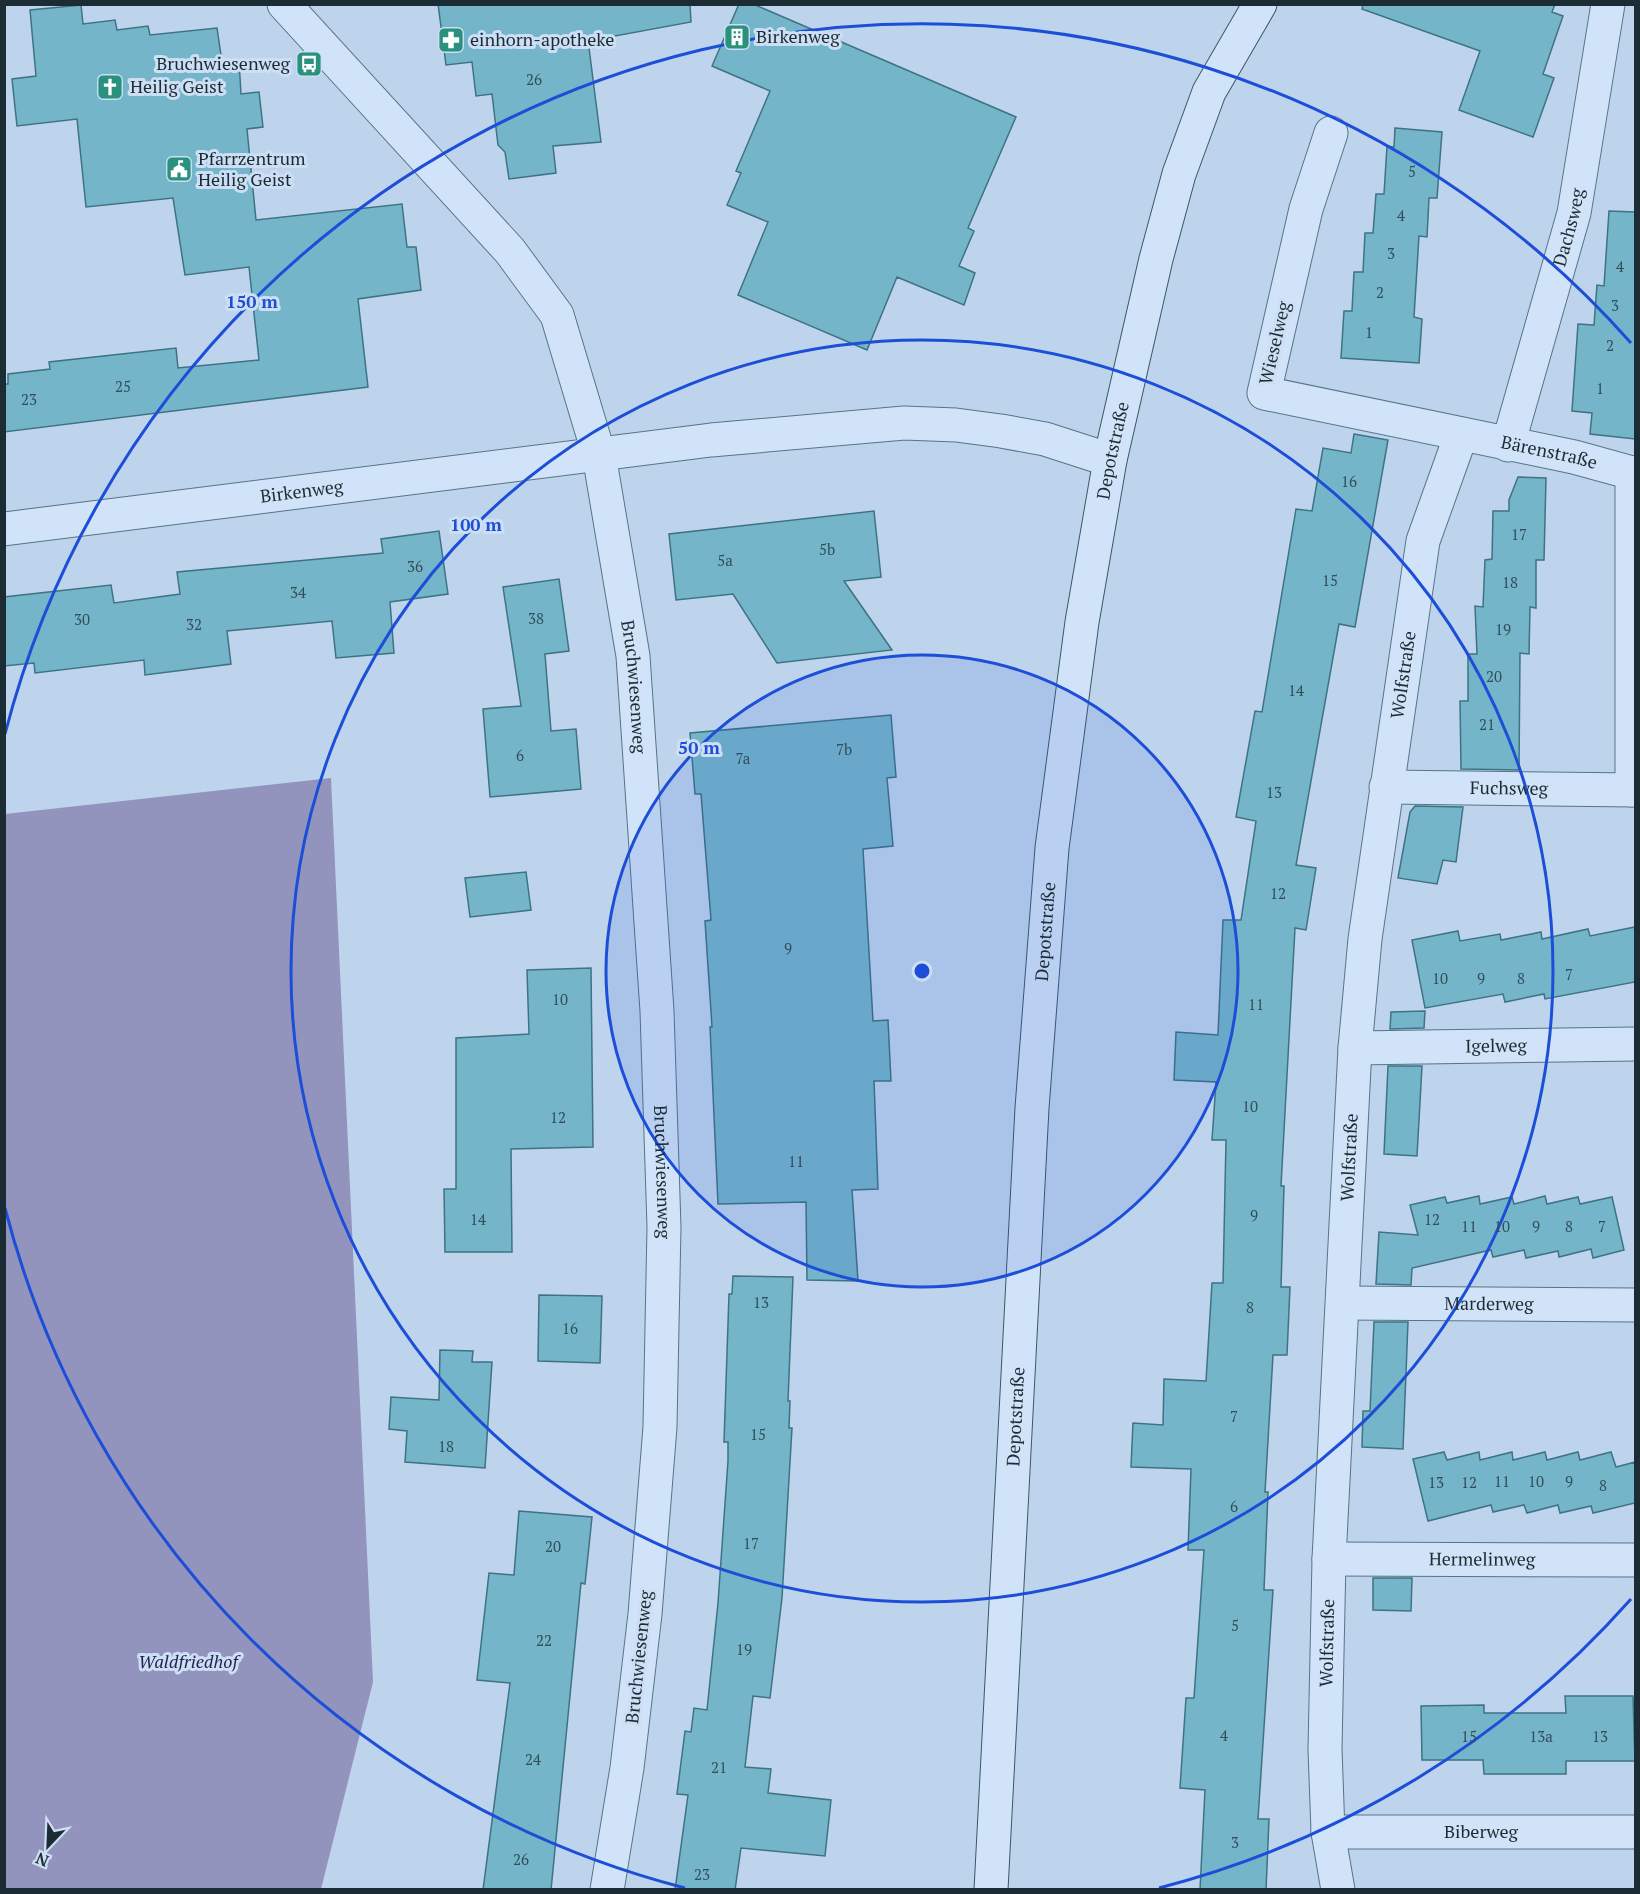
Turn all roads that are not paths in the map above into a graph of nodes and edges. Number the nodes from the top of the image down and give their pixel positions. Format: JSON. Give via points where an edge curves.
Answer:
{"nodes":[{"id":1,"x":284,"y":4,"type":"edge"},
{"id":2,"x":1260,"y":4,"type":"edge"},
{"id":3,"x":1608,"y":4,"type":"edge"},
{"id":4,"x":1331,"y":133,"type":"dead end"},
{"id":5,"x":1461,"y":435,"type":"junction"},
{"id":6,"x":1508,"y":445,"type":"junction"},
{"id":7,"x":599,"y":455,"type":"junction"},
{"id":8,"x":1110,"y":460,"type":"junction"},
{"id":9,"x":1634,"y":473,"type":"edge"},
{"id":10,"x":4,"y":529,"type":"edge"},
{"id":11,"x":1386,"y":787,"type":"junction"},
{"id":12,"x":1634,"y":790,"type":"edge"},
{"id":13,"x":1635,"y":1044,"type":"edge"},
{"id":14,"x":1355,"y":1048,"type":"junction"},
{"id":15,"x":1342,"y":1303,"type":"junction"},
{"id":16,"x":1635,"y":1305,"type":"edge"},
{"id":17,"x":1329,"y":1559,"type":"junction"},
{"id":18,"x":1635,"y":1560,"type":"edge"},
{"id":19,"x":1328,"y":1832,"type":"junction"},
{"id":20,"x":1635,"y":1832,"type":"edge"},
{"id":21,"x":607,"y":1890,"type":"edge"},
{"id":22,"x":992,"y":1890,"type":"edge"},
{"id":23,"x":1338,"y":1890,"type":"edge"}],
"edges":[{"from":1,"to":7,"type":"street","name":"Bruchwiesenweg","via":[[510,251],[557,315]]},
{"from":2,"to":8,"type":"street","name":"Depotstraße","via":[[1209,92],[1179,174]]},
{"from":3,"to":6,"type":"street","name":"Dachsweg","via":[[1574,213]]},
{"from":4,"to":5,"type":"street","name":"Wieselweg","via":[[1306,209],[1264,393]]},
{"from":5,"to":6,"type":"street","name":"Bärenstraße"},
{"from":5,"to":11,"type":"street","name":"Wolfstraße","via":[[1423,541]]},
{"from":6,"to":9,"type":"street","name":"Bärenstraße"},
{"from":7,"to":8,"type":"street","via":[[711,440],[904,423],[1001,431],[1045,439]]},
{"from":7,"to":10,"type":"street","name":"Birkenweg"},
{"from":7,"to":21,"type":"street","name":"Bruchwiesenweg","via":[[633,656],[657,1011],[664,1227],[660,1427],[646,1603],[627,1767]]},
{"from":8,"to":22,"type":"street","name":"Depotstraße","via":[[1082,622],[1052,848],[1032,1108]]},
{"from":9,"to":12,"type":"street","name":"Fuchsweg"},
{"from":11,"to":12,"type":"street","name":"Fuchsweg"},
{"from":11,"to":14,"type":"street","name":"Wolfstraße"},
{"from":13,"to":14,"type":"street","name":"Igelweg"},
{"from":14,"to":15,"type":"street","name":"Wolfstraße"},
{"from":15,"to":16,"type":"street","name":"Marderweg"},
{"from":15,"to":17,"type":"street","name":"Wolfstraße"},
{"from":17,"to":18,"type":"street","name":"Hermelinweg"},
{"from":17,"to":19,"type":"street","name":"Wolfstraße","via":[[1324,1749]]},
{"from":19,"to":20,"type":"street","name":"Biberweg"},
{"from":19,"to":23,"type":"street","name":"Wolfstraße"}]}
